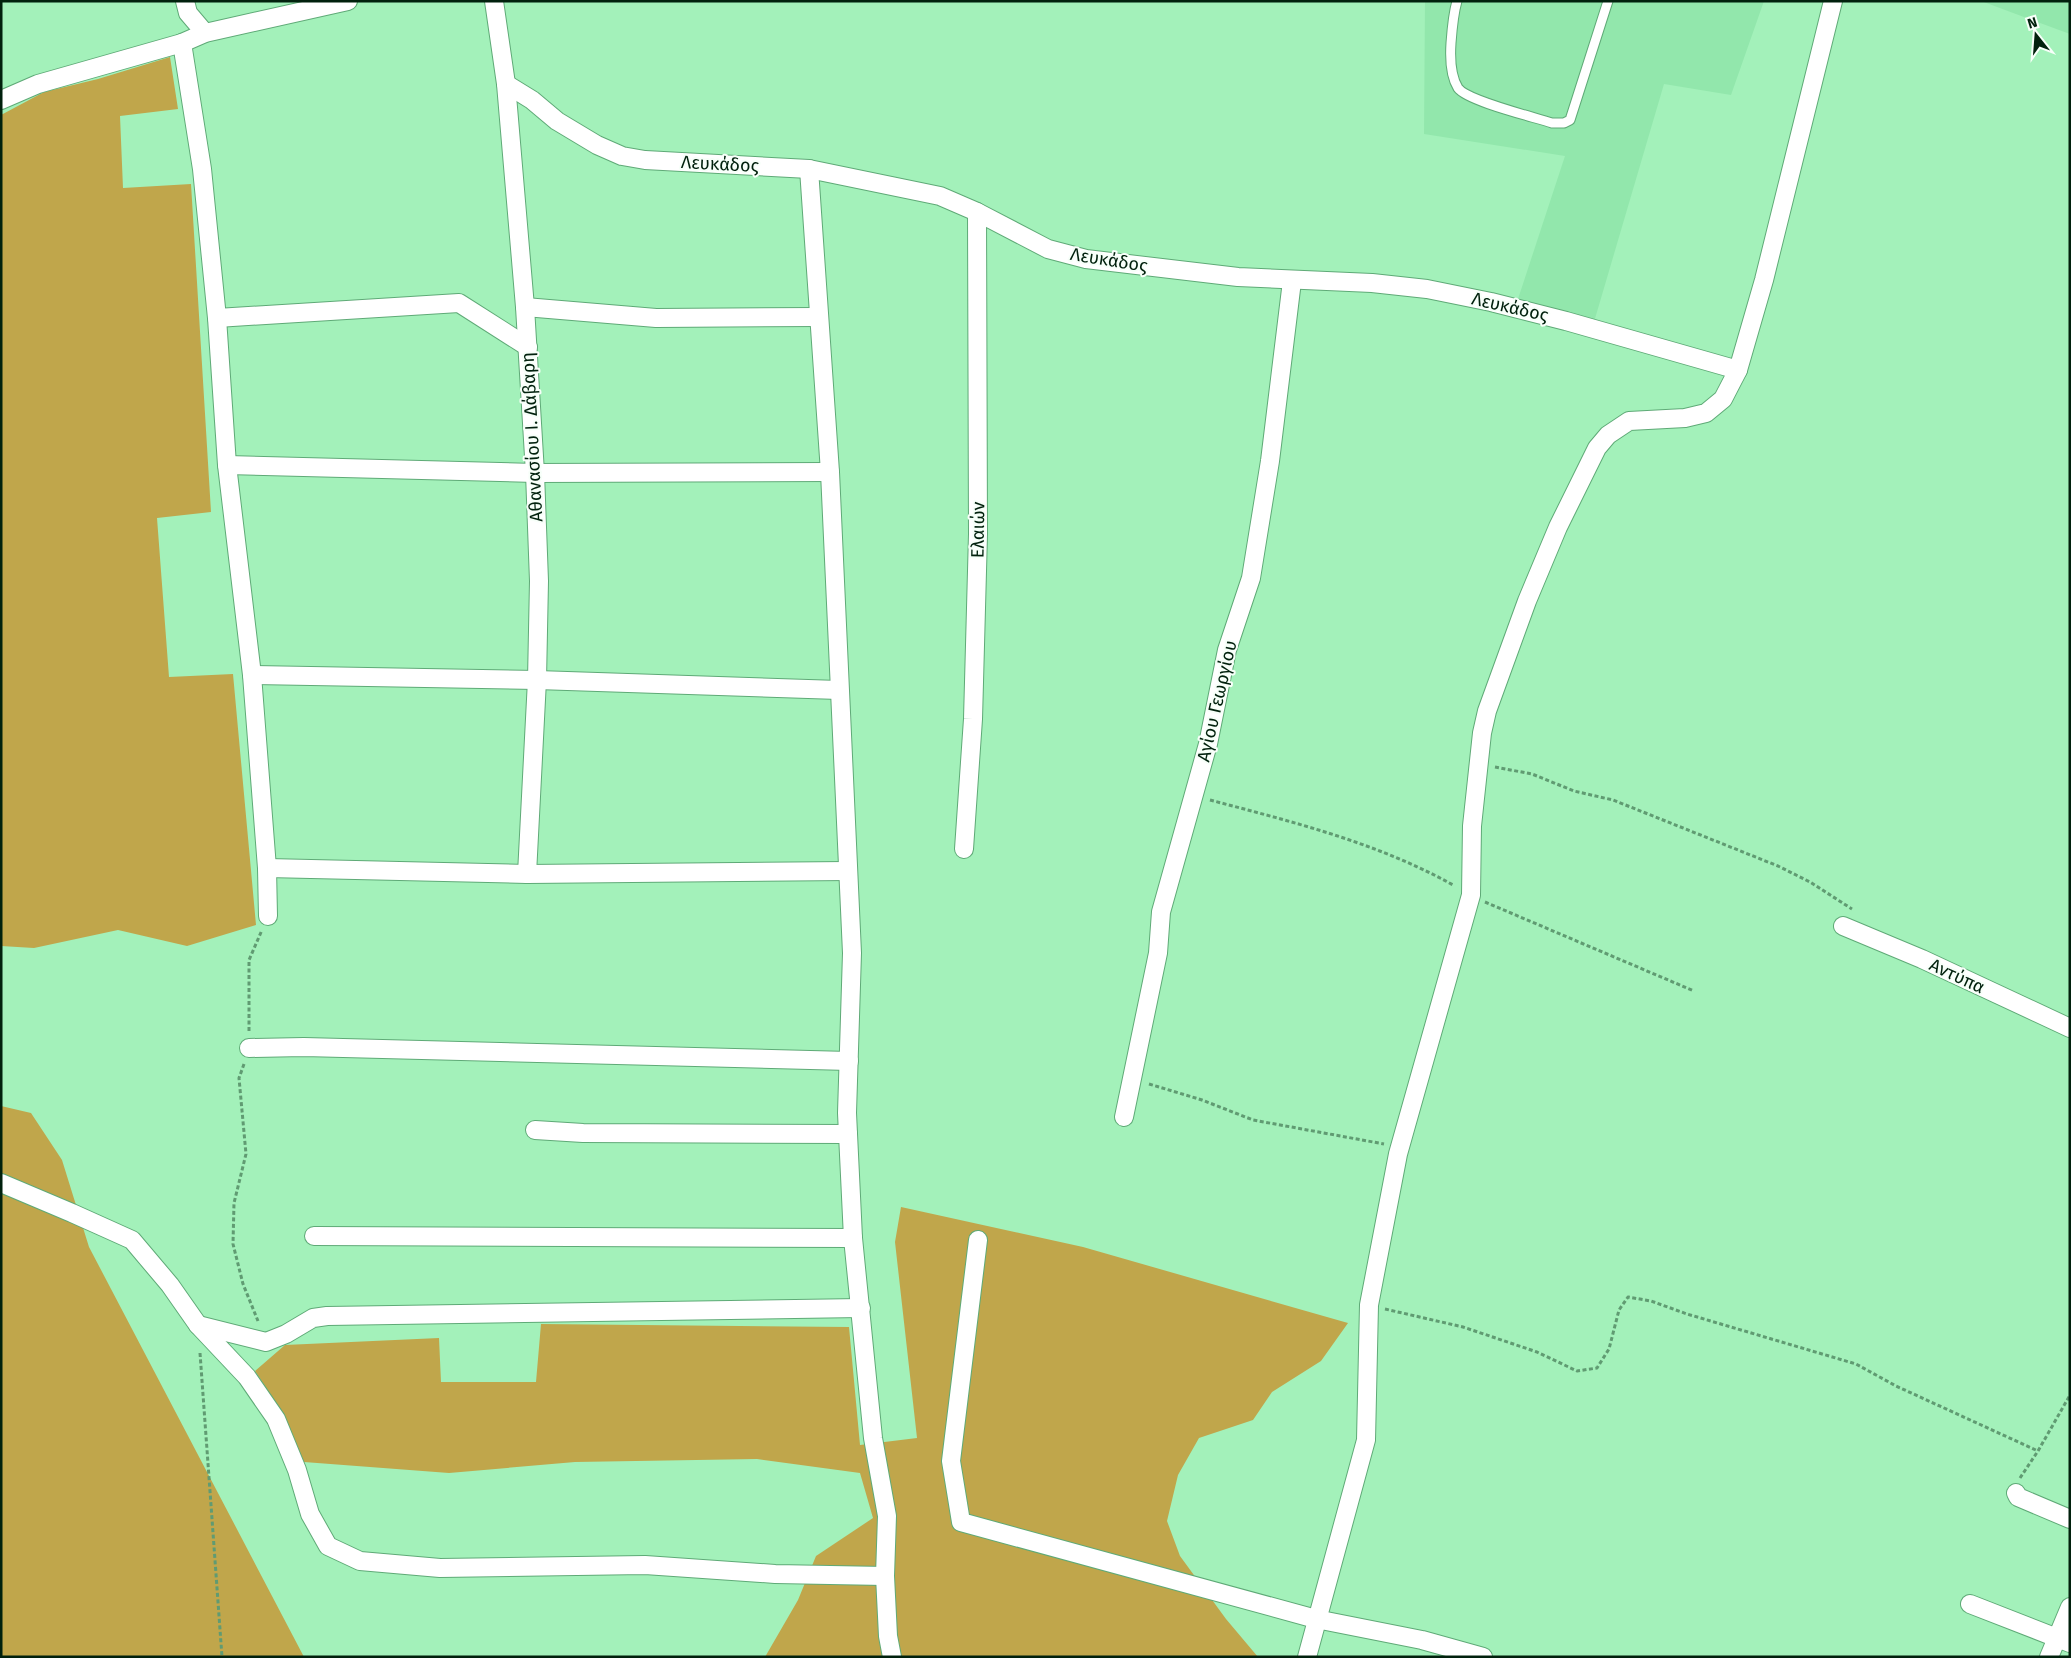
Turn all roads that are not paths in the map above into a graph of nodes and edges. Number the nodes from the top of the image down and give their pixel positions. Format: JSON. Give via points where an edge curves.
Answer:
{"nodes":[{"id":1,"x":185,"y":1,"type":"edge"},
{"id":2,"x":348,"y":1,"type":"edge"},
{"id":3,"x":494,"y":1,"type":"edge"},
{"id":4,"x":1457,"y":1,"type":"edge"},
{"id":5,"x":1608,"y":1,"type":"edge"},
{"id":6,"x":1833,"y":1,"type":"edge"},
{"id":7,"x":205,"y":33,"type":"junction"},
{"id":8,"x":182,"y":43,"type":"junction"},
{"id":9,"x":506,"y":84,"type":"junction"},
{"id":10,"x":1,"y":100,"type":"edge"},
{"id":11,"x":809,"y":168,"type":"junction"},
{"id":12,"x":977,"y":212,"type":"junction"},
{"id":13,"x":1292,"y":281,"type":"junction"},
{"id":14,"x":525,"y":307,"type":"junction"},
{"id":15,"x":818,"y":317,"type":"junction"},
{"id":16,"x":217,"y":318,"type":"junction"},
{"id":17,"x":528,"y":347,"type":"junction"},
{"id":18,"x":1738,"y":370,"type":"junction"},
{"id":19,"x":227,"y":465,"type":"junction"},
{"id":20,"x":830,"y":472,"type":"junction"},
{"id":21,"x":535,"y":473,"type":"junction"},
{"id":22,"x":252,"y":675,"type":"junction"},
{"id":23,"x":537,"y":680,"type":"junction"},
{"id":24,"x":840,"y":690,"type":"junction"},
{"id":25,"x":964,"y":849,"type":"dead end"},
{"id":26,"x":267,"y":868,"type":"junction"},
{"id":27,"x":848,"y":871,"type":"junction"},
{"id":28,"x":527,"y":874,"type":"junction"},
{"id":29,"x":268,"y":916,"type":"road end"},
{"id":30,"x":1843,"y":926,"type":"dead end"},
{"id":31,"x":2070,"y":1028,"type":"edge"},
{"id":32,"x":249,"y":1048,"type":"road end"},
{"id":33,"x":849,"y":1061,"type":"junction"},
{"id":34,"x":1124,"y":1117,"type":"dead end"},
{"id":35,"x":536,"y":1130,"type":"dead end"},
{"id":36,"x":848,"y":1134,"type":"junction"},
{"id":37,"x":1,"y":1184,"type":"edge"},
{"id":38,"x":314,"y":1236,"type":"dead end"},
{"id":39,"x":853,"y":1238,"type":"junction"},
{"id":40,"x":978,"y":1240,"type":"dead end"},
{"id":41,"x":861,"y":1308,"type":"junction"},
{"id":42,"x":198,"y":1325,"type":"junction"},
{"id":43,"x":2016,"y":1492,"type":"road end"},
{"id":44,"x":2070,"y":1519,"type":"edge"},
{"id":45,"x":885,"y":1576,"type":"junction"},
{"id":46,"x":1970,"y":1604,"type":"dead end"},
{"id":47,"x":2070,"y":1606,"type":"edge"},
{"id":48,"x":1316,"y":1619,"type":"junction"},
{"id":49,"x":2063,"y":1640,"type":"edge"},
{"id":50,"x":892,"y":1657,"type":"edge"},
{"id":51,"x":1308,"y":1657,"type":"edge"},
{"id":52,"x":1483,"y":1657,"type":"edge"},
{"id":53,"x":2049,"y":1657,"type":"edge"}],
"edges":[{"from":1,"to":7,"type":"street","via":[[188,14]]},
{"from":2,"to":7,"type":"street"},
{"from":3,"to":9,"type":"street","name":"Αθανασίου Ι. Δάβαρη"},
{"from":4,"to":5,"type":"lane","via":[[1453,13],[1450,59],[1459,90],[1476,100],[1552,123],[1570,120]]},
{"from":6,"to":18,"type":"street","via":[[1764,280]]},
{"from":7,"to":8,"type":"street"},
{"from":8,"to":10,"type":"street","via":[[38,84]]},
{"from":8,"to":16,"type":"street","via":[[202,169]]},
{"from":9,"to":11,"type":"street","name":"Λευκάδος","via":[[557,121],[622,156],[645,160]]},
{"from":9,"to":14,"type":"street","name":"Αθανασίου Ι. Δάβαρη"},
{"from":11,"to":12,"type":"street","name":"Λευκάδος","via":[[940,196]]},
{"from":11,"to":15,"type":"street"},
{"from":12,"to":13,"type":"street","name":"Λευκάδος","via":[[1048,249],[1086,259]]},
{"from":12,"to":25,"type":"street","name":"Ελαιών","via":[[978,534],[973,719]]},
{"from":13,"to":18,"type":"street","name":"Λευκάδος","via":[[1372,283],[1427,289],[1566,321]]},
{"from":13,"to":34,"type":"street","name":"Αγίου Γεωργίου","via":[[1251,578],[1227,650],[1208,744],[1161,912],[1158,953]]},
{"from":14,"to":15,"type":"street","via":[[656,318]]},
{"from":14,"to":17,"type":"street","name":"Αθανασίου Ι. Δάβαρη"},
{"from":15,"to":20,"type":"street"},
{"from":16,"to":17,"type":"street","via":[[459,303]]},
{"from":16,"to":19,"type":"street"},
{"from":17,"to":21,"type":"street","name":"Αθανασίου Ι. Δάβαρη"},
{"from":18,"to":48,"type":"street","via":[[1724,399],[1706,413],[1685,418],[1629,421],[1608,435],[1597,448],[1558,527],[1527,601],[1487,711],[1472,826],[1471,896],[1400,1147],[1369,1305],[1366,1440]]},
{"from":19,"to":21,"type":"street"},
{"from":19,"to":22,"type":"street"},
{"from":20,"to":21,"type":"street"},
{"from":20,"to":24,"type":"street"},
{"from":21,"to":23,"type":"street","name":"Αθανασίου Ι. Δάβαρη","via":[[539,581]]},
{"from":22,"to":23,"type":"street"},
{"from":22,"to":26,"type":"street"},
{"from":23,"to":24,"type":"street"},
{"from":23,"to":28,"type":"street","name":"Αθανασίου Ι. Δάβαρη"},
{"from":24,"to":27,"type":"street"},
{"from":26,"to":28,"type":"street"},
{"from":26,"to":29,"type":"street"},
{"from":27,"to":28,"type":"street"},
{"from":27,"to":33,"type":"street","via":[[852,953]]},
{"from":30,"to":31,"type":"street","name":"Αντύπα"},
{"from":32,"to":33,"type":"street"},
{"from":33,"to":36,"type":"street"},
{"from":35,"to":36,"type":"street"},
{"from":36,"to":39,"type":"street"},
{"from":37,"to":42,"type":"street","via":[[132,1240]]},
{"from":38,"to":39,"type":"street"},
{"from":39,"to":41,"type":"street"},
{"from":40,"to":48,"type":"street","via":[[951,1461],[961,1522]]},
{"from":41,"to":42,"type":"street","via":[[327,1316],[313,1318],[266,1342]]},
{"from":41,"to":45,"type":"street","via":[[873,1438],[886,1516]]},
{"from":42,"to":45,"type":"street","via":[[247,1377],[276,1420],[297,1470],[310,1514],[328,1546],[360,1561],[440,1568],[645,1565],[775,1574]]},
{"from":43,"to":44,"type":"street","via":[[2018,1497]]},
{"from":45,"to":50,"type":"street"},
{"from":46,"to":49,"type":"street"},
{"from":47,"to":49,"type":"street"},
{"from":48,"to":51,"type":"street"},
{"from":48,"to":52,"type":"street","via":[[1422,1640]]},
{"from":49,"to":53,"type":"street"}]}
